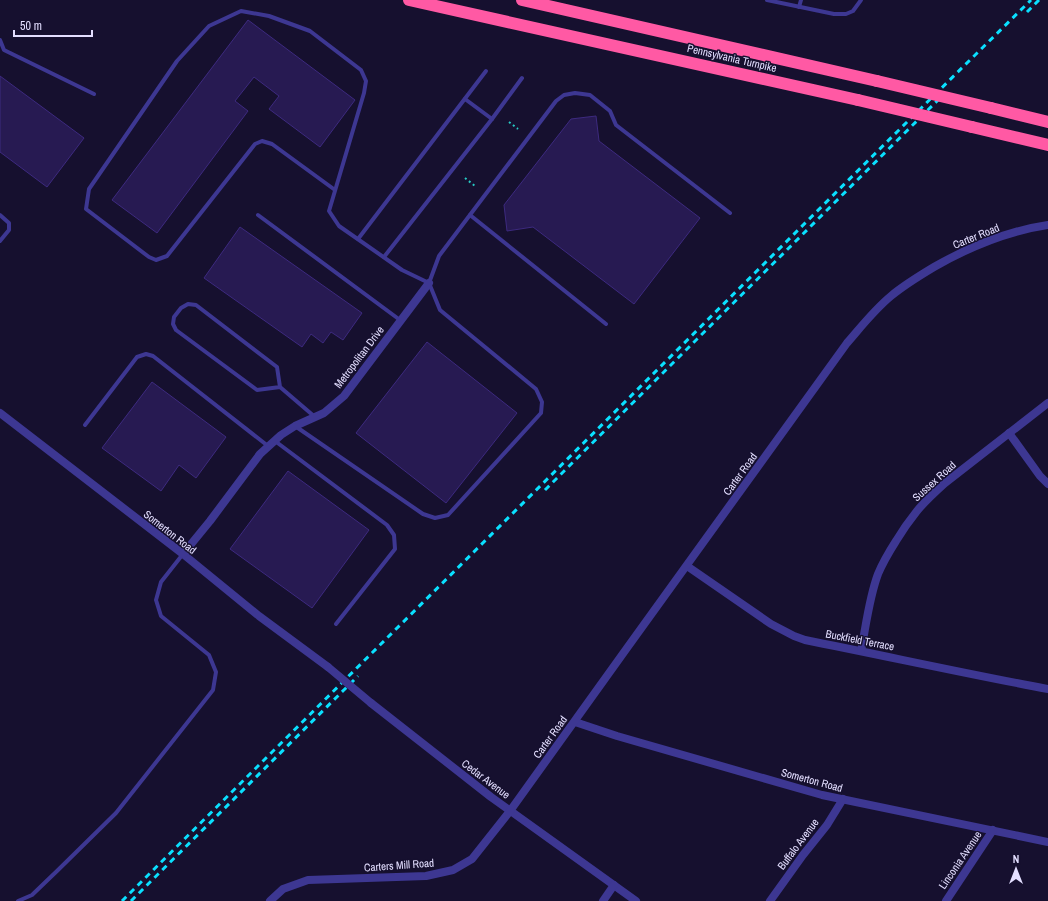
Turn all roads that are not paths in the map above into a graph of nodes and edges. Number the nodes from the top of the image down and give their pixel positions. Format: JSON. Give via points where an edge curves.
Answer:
{"nodes":[{"id":1,"x":409,"y":0,"type":"edge"},
{"id":2,"x":522,"y":0,"type":"edge"},
{"id":3,"x":767,"y":0,"type":"edge"},
{"id":4,"x":801,"y":0,"type":"edge"},
{"id":5,"x":861,"y":0,"type":"edge"},
{"id":6,"x":799,"y":7,"type":"junction"},
{"id":7,"x":0,"y":40,"type":"edge"},
{"id":8,"x":486,"y":71,"type":"dead end"},
{"id":9,"x":522,"y":78,"type":"dead end"},
{"id":10,"x":94,"y":94,"type":"dead end"},
{"id":11,"x":465,"y":99,"type":"junction"},
{"id":12,"x":492,"y":119,"type":"junction"},
{"id":13,"x":1048,"y":122,"type":"edge"},
{"id":14,"x":1048,"y":145,"type":"edge"},
{"id":15,"x":336,"y":190,"type":"junction"},
{"id":16,"x":730,"y":214,"type":"dead end"},
{"id":17,"x":0,"y":215,"type":"edge"},
{"id":18,"x":258,"y":215,"type":"dead end"},
{"id":19,"x":470,"y":215,"type":"junction"},
{"id":20,"x":1048,"y":225,"type":"edge"},
{"id":21,"x":358,"y":239,"type":"junction"},
{"id":22,"x":0,"y":241,"type":"edge"},
{"id":23,"x":384,"y":257,"type":"junction"},
{"id":24,"x":429,"y":283,"type":"junction"},
{"id":25,"x":400,"y":320,"type":"junction"},
{"id":26,"x":606,"y":324,"type":"dead end"},
{"id":27,"x":280,"y":387,"type":"junction"},
{"id":28,"x":1048,"y":403,"type":"edge"},
{"id":29,"x":0,"y":413,"type":"edge"},
{"id":30,"x":315,"y":417,"type":"junction"},
{"id":31,"x":85,"y":425,"type":"dead end"},
{"id":32,"x":295,"y":426,"type":"junction"},
{"id":33,"x":1009,"y":433,"type":"junction"},
{"id":34,"x":275,"y":440,"type":"junction"},
{"id":35,"x":268,"y":446,"type":"junction"},
{"id":36,"x":1048,"y":484,"type":"edge"},
{"id":37,"x":183,"y":554,"type":"junction"},
{"id":38,"x":687,"y":566,"type":"junction"},
{"id":39,"x":336,"y":624,"type":"dead end"},
{"id":40,"x":861,"y":651,"type":"junction"},
{"id":41,"x":328,"y":667,"type":"joint"},
{"id":42,"x":1048,"y":689,"type":"edge"},
{"id":43,"x":575,"y":722,"type":"junction"},
{"id":44,"x":843,"y":799,"type":"junction"},
{"id":45,"x":510,"y":811,"type":"junction"},
{"id":46,"x":993,"y":830,"type":"junction"},
{"id":47,"x":1048,"y":842,"type":"edge"},
{"id":48,"x":614,"y":885,"type":"junction"},
{"id":49,"x":18,"y":901,"type":"edge"},
{"id":50,"x":270,"y":901,"type":"edge"},
{"id":51,"x":603,"y":901,"type":"edge"},
{"id":52,"x":636,"y":901,"type":"edge"},
{"id":53,"x":770,"y":901,"type":"edge"},
{"id":54,"x":946,"y":901,"type":"edge"}],
"edges":[{"from":1,"to":14,"type":"highway","name":"Pennsylvania Turnpike","bridge":true},
{"from":2,"to":13,"type":"highway","name":"Pennsylvania Turnpike","bridge":true},
{"from":3,"to":6,"type":"lane"},
{"from":4,"to":6,"type":"lane"},
{"from":5,"to":6,"type":"lane","via":[[853,11],[846,14]]},
{"from":7,"to":10,"type":"lane","via":[[4,50]]},
{"from":8,"to":11,"type":"lane"},
{"from":9,"to":12,"type":"lane"},
{"from":11,"to":12,"type":"lane"},
{"from":11,"to":21,"type":"lane"},
{"from":12,"to":23,"type":"lane"},
{"from":15,"to":15,"type":"lane","via":[[366,81],[360,70],[310,31],[269,16],[241,11],[209,26],[177,61],[89,189],[86,209],[149,258],[156,260],[167,256],[256,144],[262,141],[272,144]]},
{"from":15,"to":21,"type":"lane","via":[[329,211],[339,226]]},
{"from":16,"to":19,"type":"lane","via":[[616,125],[610,111],[590,95],[575,92],[556,101]]},
{"from":17,"to":22,"type":"lane","via":[[9,223],[8,230]]},
{"from":18,"to":25,"type":"lane"},
{"from":19,"to":24,"type":"lane","via":[[439,256]]},
{"from":19,"to":26,"type":"lane"},
{"from":20,"to":38,"type":"street","name":"Carter Road","via":[[993,239],[946,260],[914,279],[878,308],[847,343]]},
{"from":21,"to":23,"type":"lane"},
{"from":23,"to":24,"type":"lane","via":[[402,270]]},
{"from":24,"to":25,"type":"street","name":"Metropolitan Drive"},
{"from":24,"to":32,"type":"lane","via":[[440,310],[536,389],[542,402],[540,413],[448,515],[435,518],[423,514]]},
{"from":25,"to":30,"type":"street","name":"Metropolitan Drive","via":[[344,396],[324,413]]},
{"from":27,"to":27,"type":"lane","via":[[277,367],[196,305],[188,304],[174,317],[172,324],[176,330],[257,390]]},
{"from":27,"to":30,"type":"lane"},
{"from":28,"to":33,"type":"street","name":"Sussex Road"},
{"from":29,"to":37,"type":"street","name":"Somerton Road"},
{"from":30,"to":32,"type":"street","name":"Metropolitan Drive"},
{"from":31,"to":35,"type":"lane","via":[[137,357],[146,354],[153,356]]},
{"from":32,"to":34,"type":"street","name":"Metropolitan Drive"},
{"from":33,"to":36,"type":"street"},
{"from":33,"to":40,"type":"street","name":"Sussex Road","via":[[945,483],[917,511],[903,530],[879,573]]},
{"from":34,"to":35,"type":"street","name":"Metropolitan Drive"},
{"from":34,"to":39,"type":"lane","via":[[387,525],[394,535],[395,549]]},
{"from":35,"to":37,"type":"street","name":"Metropolitan Drive"},
{"from":37,"to":41,"type":"street","name":"Somerton Road","via":[[258,616]]},
{"from":37,"to":49,"type":"lane","via":[[161,582],[156,600],[161,616],[209,655],[216,672],[213,690],[116,813],[32,894]]},
{"from":38,"to":40,"type":"street","name":"Buckfield Terrace","via":[[771,624],[794,636]]},
{"from":38,"to":43,"type":"street","name":"Carter Road"},
{"from":40,"to":42,"type":"street","name":"Buckfield Terrace"},
{"from":41,"to":45,"type":"street","name":"Cedar Avenue","bridge":true},
{"from":43,"to":44,"type":"street","name":"Somerton Road","via":[[814,793]]},
{"from":43,"to":45,"type":"street","name":"Carter Road"},
{"from":44,"to":46,"type":"street","name":"Somerton Road"},
{"from":44,"to":53,"type":"street","name":"Buffalo Avenue","via":[[827,825]]},
{"from":45,"to":48,"type":"street","name":"Cedar Avenue"},
{"from":45,"to":50,"type":"street","name":"Carters Mill Road","via":[[472,859],[453,870],[426,876],[308,880],[283,890]]},
{"from":46,"to":47,"type":"street","name":"Somerton Road"},
{"from":46,"to":54,"type":"street","name":"Linconia Avenue"},
{"from":48,"to":51,"type":"street"},
{"from":48,"to":52,"type":"street","name":"Cedar Avenue"}]}
